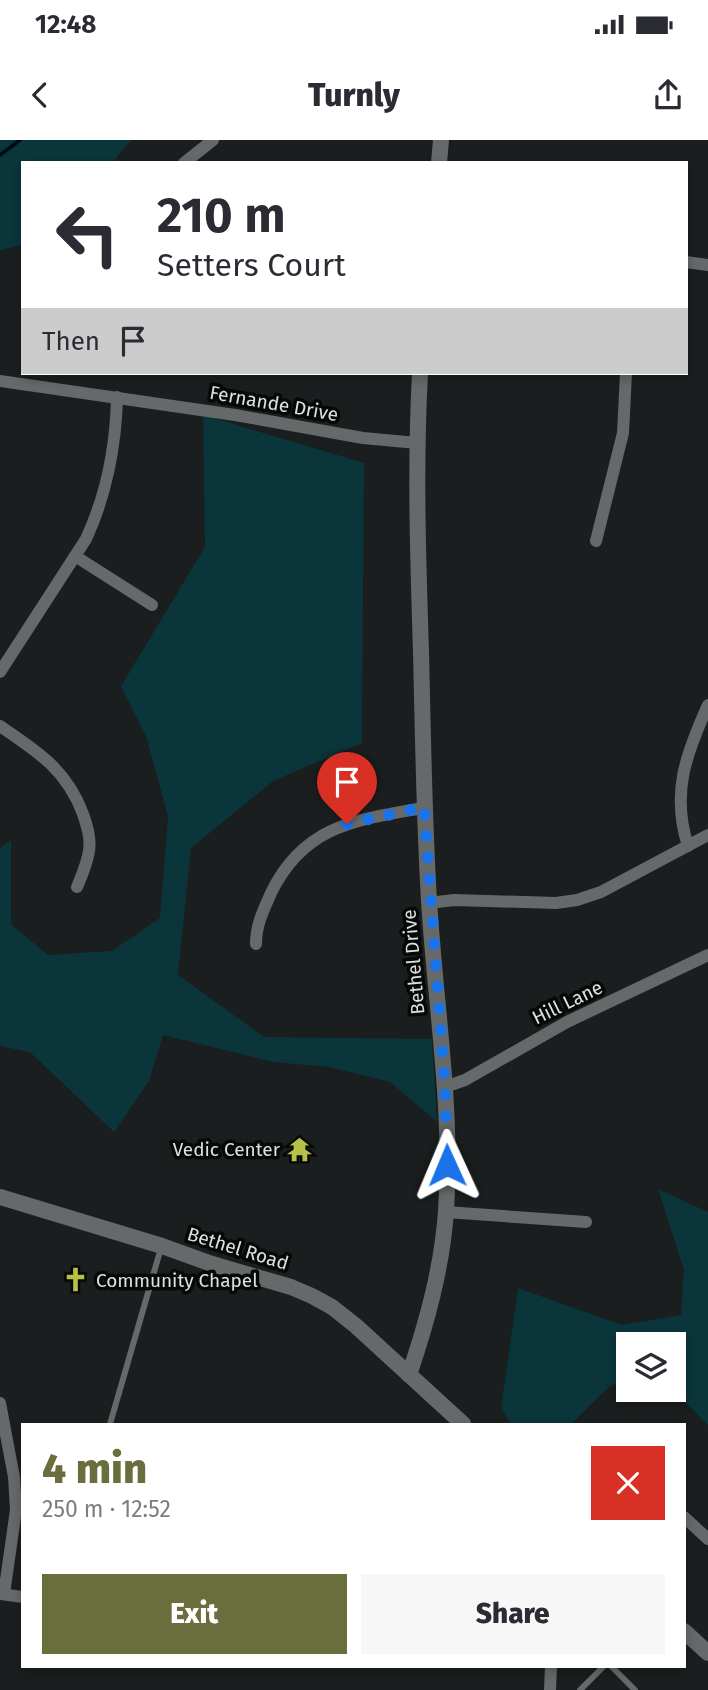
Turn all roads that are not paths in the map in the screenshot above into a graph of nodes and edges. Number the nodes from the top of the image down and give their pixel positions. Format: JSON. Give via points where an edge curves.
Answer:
{"nodes":[{"id":1,"x":212,"y":140,"type":"edge"},
{"id":2,"x":441,"y":140,"type":"edge"},
{"id":3,"x":186,"y":161,"type":"edge"},
{"id":4,"x":439,"y":161,"type":"edge"},
{"id":5,"x":688,"y":262,"type":"edge"},
{"id":6,"x":708,"y":265,"type":"edge"},
{"id":7,"x":421,"y":375,"type":"edge"},
{"id":8,"x":626,"y":375,"type":"edge"},
{"id":9,"x":0,"y":381,"type":"edge"},
{"id":10,"x":117,"y":397,"type":"junction"},
{"id":11,"x":417,"y":443,"type":"junction"},
{"id":12,"x":596,"y":541,"type":"dead end"},
{"id":13,"x":75,"y":556,"type":"junction"},
{"id":14,"x":152,"y":605,"type":"dead end"},
{"id":15,"x":0,"y":672,"type":"edge"},
{"id":16,"x":708,"y":705,"type":"edge"},
{"id":17,"x":0,"y":726,"type":"edge"},
{"id":18,"x":424,"y":807,"type":"junction"},
{"id":19,"x":708,"y":835,"type":"edge"},
{"id":20,"x":688,"y":846,"type":"junction"},
{"id":21,"x":77,"y":887,"type":"dead end"},
{"id":22,"x":429,"y":903,"type":"junction"},
{"id":23,"x":256,"y":944,"type":"dead end"},
{"id":24,"x":708,"y":955,"type":"edge"},
{"id":25,"x":445,"y":1087,"type":"junction"},
{"id":26,"x":0,"y":1197,"type":"edge"},
{"id":27,"x":446,"y":1212,"type":"junction"},
{"id":28,"x":586,"y":1222,"type":"dead end"},
{"id":29,"x":162,"y":1246,"type":"junction"},
{"id":30,"x":409,"y":1375,"type":"junction"},
{"id":31,"x":0,"y":1403,"type":"edge"},
{"id":32,"x":110,"y":1423,"type":"edge"},
{"id":33,"x":462,"y":1423,"type":"edge"},
{"id":34,"x":686,"y":1519,"type":"edge"},
{"id":35,"x":708,"y":1539,"type":"edge"},
{"id":36,"x":2,"y":1594,"type":"edge"},
{"id":37,"x":21,"y":1597,"type":"edge"},
{"id":38,"x":686,"y":1633,"type":"edge"},
{"id":39,"x":708,"y":1653,"type":"edge"},
{"id":40,"x":551,"y":1668,"type":"edge"},
{"id":41,"x":602,"y":1668,"type":"edge"},
{"id":42,"x":613,"y":1668,"type":"edge"},
{"id":43,"x":550,"y":1690,"type":"edge"},
{"id":44,"x":580,"y":1690,"type":"edge"},
{"id":45,"x":635,"y":1690,"type":"edge"}],
"edges":[{"from":1,"to":3,"type":"street"},
{"from":2,"to":4,"type":"street"},
{"from":5,"to":6,"type":"street"},
{"from":7,"to":11,"type":"street","name":"Bethel Drive"},
{"from":8,"to":12,"type":"street","via":[[623,433]]},
{"from":9,"to":10,"type":"street","name":"Fernande Drive"},
{"from":10,"to":11,"type":"street","name":"Fernande Drive"},
{"from":10,"to":13,"type":"street","via":[[117,425],[101,502]]},
{"from":11,"to":18,"type":"street","name":"Bethel Drive"},
{"from":13,"to":14,"type":"street"},
{"from":13,"to":15,"type":"street"},
{"from":16,"to":20,"type":"street","via":[[683,772],[680,822]]},
{"from":17,"to":21,"type":"street","via":[[44,757],[74,791],[89,835],[87,863]]},
{"from":18,"to":22,"type":"street","name":"Bethel Drive"},
{"from":18,"to":23,"type":"street","via":[[347,824],[300,850],[279,876],[260,916]]},
{"from":19,"to":20,"type":"street"},
{"from":20,"to":22,"type":"street","via":[[577,900]]},
{"from":22,"to":25,"type":"street","name":"Bethel Drive"},
{"from":24,"to":25,"type":"street","name":"Hill Lane"},
{"from":25,"to":27,"type":"street","name":"Bethel Drive"},
{"from":26,"to":29,"type":"street","name":"Bethel Road"},
{"from":27,"to":28,"type":"street"},
{"from":27,"to":30,"type":"street","name":"Bethel Drive","via":[[431,1308]]},
{"from":29,"to":30,"type":"street","name":"Bethel Road","via":[[312,1296],[356,1326]]},
{"from":29,"to":32,"type":"lane"},
{"from":30,"to":33,"type":"street","name":"Bethel Road"},
{"from":31,"to":36,"type":"street","via":[[16,1510]]},
{"from":34,"to":35,"type":"street"},
{"from":36,"to":37,"type":"street"},
{"from":38,"to":39,"type":"street"},
{"from":40,"to":43,"type":"street"},
{"from":41,"to":44,"type":"lane"},
{"from":42,"to":45,"type":"lane"}]}
